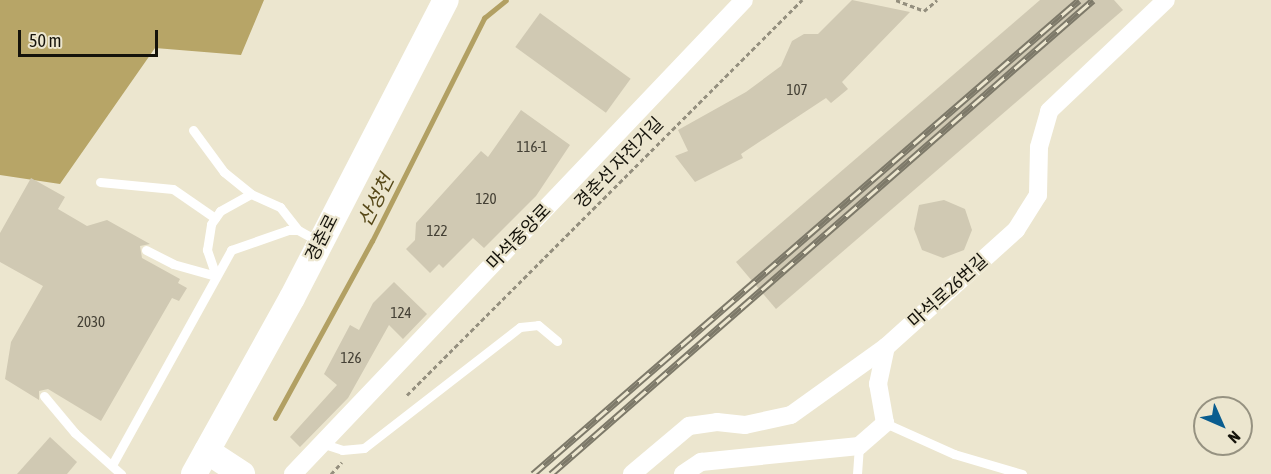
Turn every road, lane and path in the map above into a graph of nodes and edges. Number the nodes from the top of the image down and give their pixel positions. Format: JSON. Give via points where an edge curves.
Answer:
{"nodes":[{"id":1,"x":446,"y":0,"type":"edge"},
{"id":2,"x":744,"y":0,"type":"edge"},
{"id":3,"x":802,"y":0,"type":"edge"},
{"id":4,"x":896,"y":0,"type":"edge"},
{"id":5,"x":937,"y":0,"type":"edge"},
{"id":6,"x":1166,"y":0,"type":"edge"},
{"id":7,"x":193,"y":130,"type":"dead end"},
{"id":8,"x":100,"y":182,"type":"dead end"},
{"id":9,"x":251,"y":194,"type":"junction"},
{"id":10,"x":215,"y":218,"type":"junction"},
{"id":11,"x":309,"y":236,"type":"junction"},
{"id":12,"x":146,"y":250,"type":"dead end"},
{"id":13,"x":216,"y":276,"type":"junction"},
{"id":14,"x":557,"y":341,"type":"dead end"},
{"id":15,"x":886,"y":347,"type":"junction"},
{"id":16,"x":44,"y":396,"type":"dead end"},
{"id":17,"x":402,"y":401,"type":"dead end"},
{"id":18,"x":885,"y":423,"type":"junction"},
{"id":19,"x":321,"y":443,"type":"junction"},
{"id":20,"x":859,"y":446,"type":"junction"},
{"id":21,"x":207,"y":450,"type":"junction"},
{"id":22,"x":353,"y":451,"type":"junction"},
{"id":23,"x":112,"y":465,"type":"junction"},
{"id":24,"x":121,"y":474,"type":"edge"},
{"id":25,"x":194,"y":474,"type":"edge"},
{"id":26,"x":242,"y":474,"type":"edge"},
{"id":27,"x":293,"y":474,"type":"edge"},
{"id":28,"x":331,"y":474,"type":"edge"},
{"id":29,"x":632,"y":474,"type":"edge"},
{"id":30,"x":683,"y":474,"type":"edge"},
{"id":31,"x":857,"y":474,"type":"edge"},
{"id":32,"x":1022,"y":474,"type":"edge"}],
"edges":[{"from":1,"to":11,"type":"street","name":"경춘로"},
{"from":2,"to":19,"type":"street","name":"마석중앙로"},
{"from":3,"to":17,"type":"path","name":"경춘선 자전거길"},
{"from":4,"to":5,"type":"path","via":[[924,11]]},
{"from":6,"to":15,"type":"street","name":"마석로26번길","via":[[1049,111],[1039,147],[1038,195],[1016,230]]},
{"from":7,"to":9,"type":"lane","via":[[224,172]]},
{"from":8,"to":10,"type":"lane","via":[[173,189]]},
{"from":9,"to":10,"type":"lane"},
{"from":9,"to":11,"type":"lane","via":[[280,207]]},
{"from":10,"to":13,"type":"lane","via":[[207,250]]},
{"from":11,"to":13,"type":"lane","via":[[236,246]]},
{"from":11,"to":21,"type":"street","name":"경춘로"},
{"from":12,"to":13,"type":"lane","via":[[173,264]]},
{"from":13,"to":23,"type":"lane"},
{"from":14,"to":22,"type":"lane","via":[[538,325],[520,327],[364,448]]},
{"from":15,"to":18,"type":"street","via":[[878,384]]},
{"from":15,"to":29,"type":"street","name":"마석로26번길","via":[[791,415],[744,425],[717,422],[689,426]]},
{"from":16,"to":23,"type":"lane","via":[[75,433]]},
{"from":18,"to":20,"type":"street"},
{"from":18,"to":32,"type":"lane","via":[[954,454]]},
{"from":19,"to":22,"type":"lane"},
{"from":19,"to":27,"type":"street","name":"마석중앙로"},
{"from":20,"to":30,"type":"street","via":[[702,462]]},
{"from":20,"to":31,"type":"lane"},
{"from":21,"to":25,"type":"street","name":"경춘로"},
{"from":21,"to":26,"type":"street"},
{"from":22,"to":28,"type":"path"},
{"from":23,"to":24,"type":"lane"}]}
